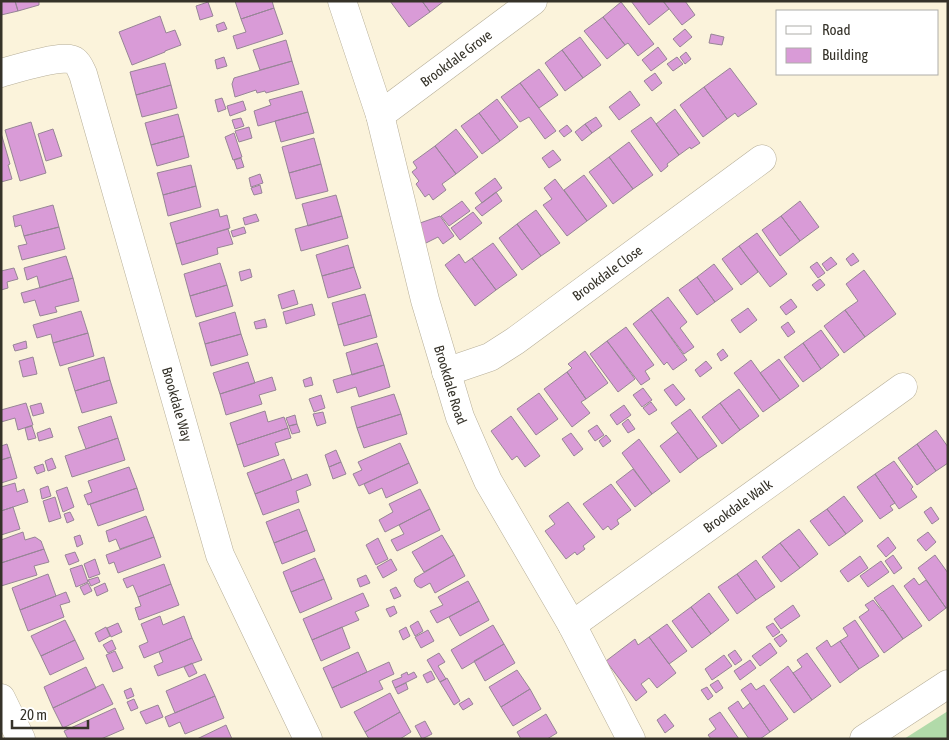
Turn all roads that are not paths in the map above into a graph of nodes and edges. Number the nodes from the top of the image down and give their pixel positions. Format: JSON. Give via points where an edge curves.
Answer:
{"nodes":[{"id":1,"x":342,"y":1,"type":"edge"},
{"id":2,"x":534,"y":1,"type":"edge"},
{"id":3,"x":1,"y":73,"type":"edge"},
{"id":4,"x":380,"y":115,"type":"junction"},
{"id":5,"x":762,"y":160,"type":"dead end"},
{"id":6,"x":446,"y":372,"type":"junction"},
{"id":7,"x":903,"y":387,"type":"dead end"},
{"id":8,"x":572,"y":625,"type":"junction"},
{"id":9,"x":948,"y":684,"type":"edge"},
{"id":10,"x":1,"y":698,"type":"edge"},
{"id":11,"x":21,"y":739,"type":"edge"},
{"id":12,"x":308,"y":739,"type":"edge"},
{"id":13,"x":631,"y":739,"type":"edge"},
{"id":14,"x":864,"y":739,"type":"edge"}],
"edges":[{"from":1,"to":4,"type":"street","name":"Brookdale Road"},
{"from":2,"to":4,"type":"street","name":"Brookdale Grove"},
{"from":3,"to":12,"type":"street","name":"Brookdale Way","via":[[67,58],[74,60],[84,74],[220,555]]},
{"from":4,"to":6,"type":"street","name":"Brookdale Road"},
{"from":5,"to":6,"type":"street","name":"Brookdale Close","via":[[515,342],[490,357]]},
{"from":6,"to":8,"type":"street","name":"Brookdale Road","via":[[460,417],[488,480]]},
{"from":7,"to":8,"type":"street","name":"Brookdale Walk"},
{"from":8,"to":13,"type":"street","name":"Brookdale Road"},
{"from":9,"to":14,"type":"street"},
{"from":10,"to":11,"type":"street"}]}
